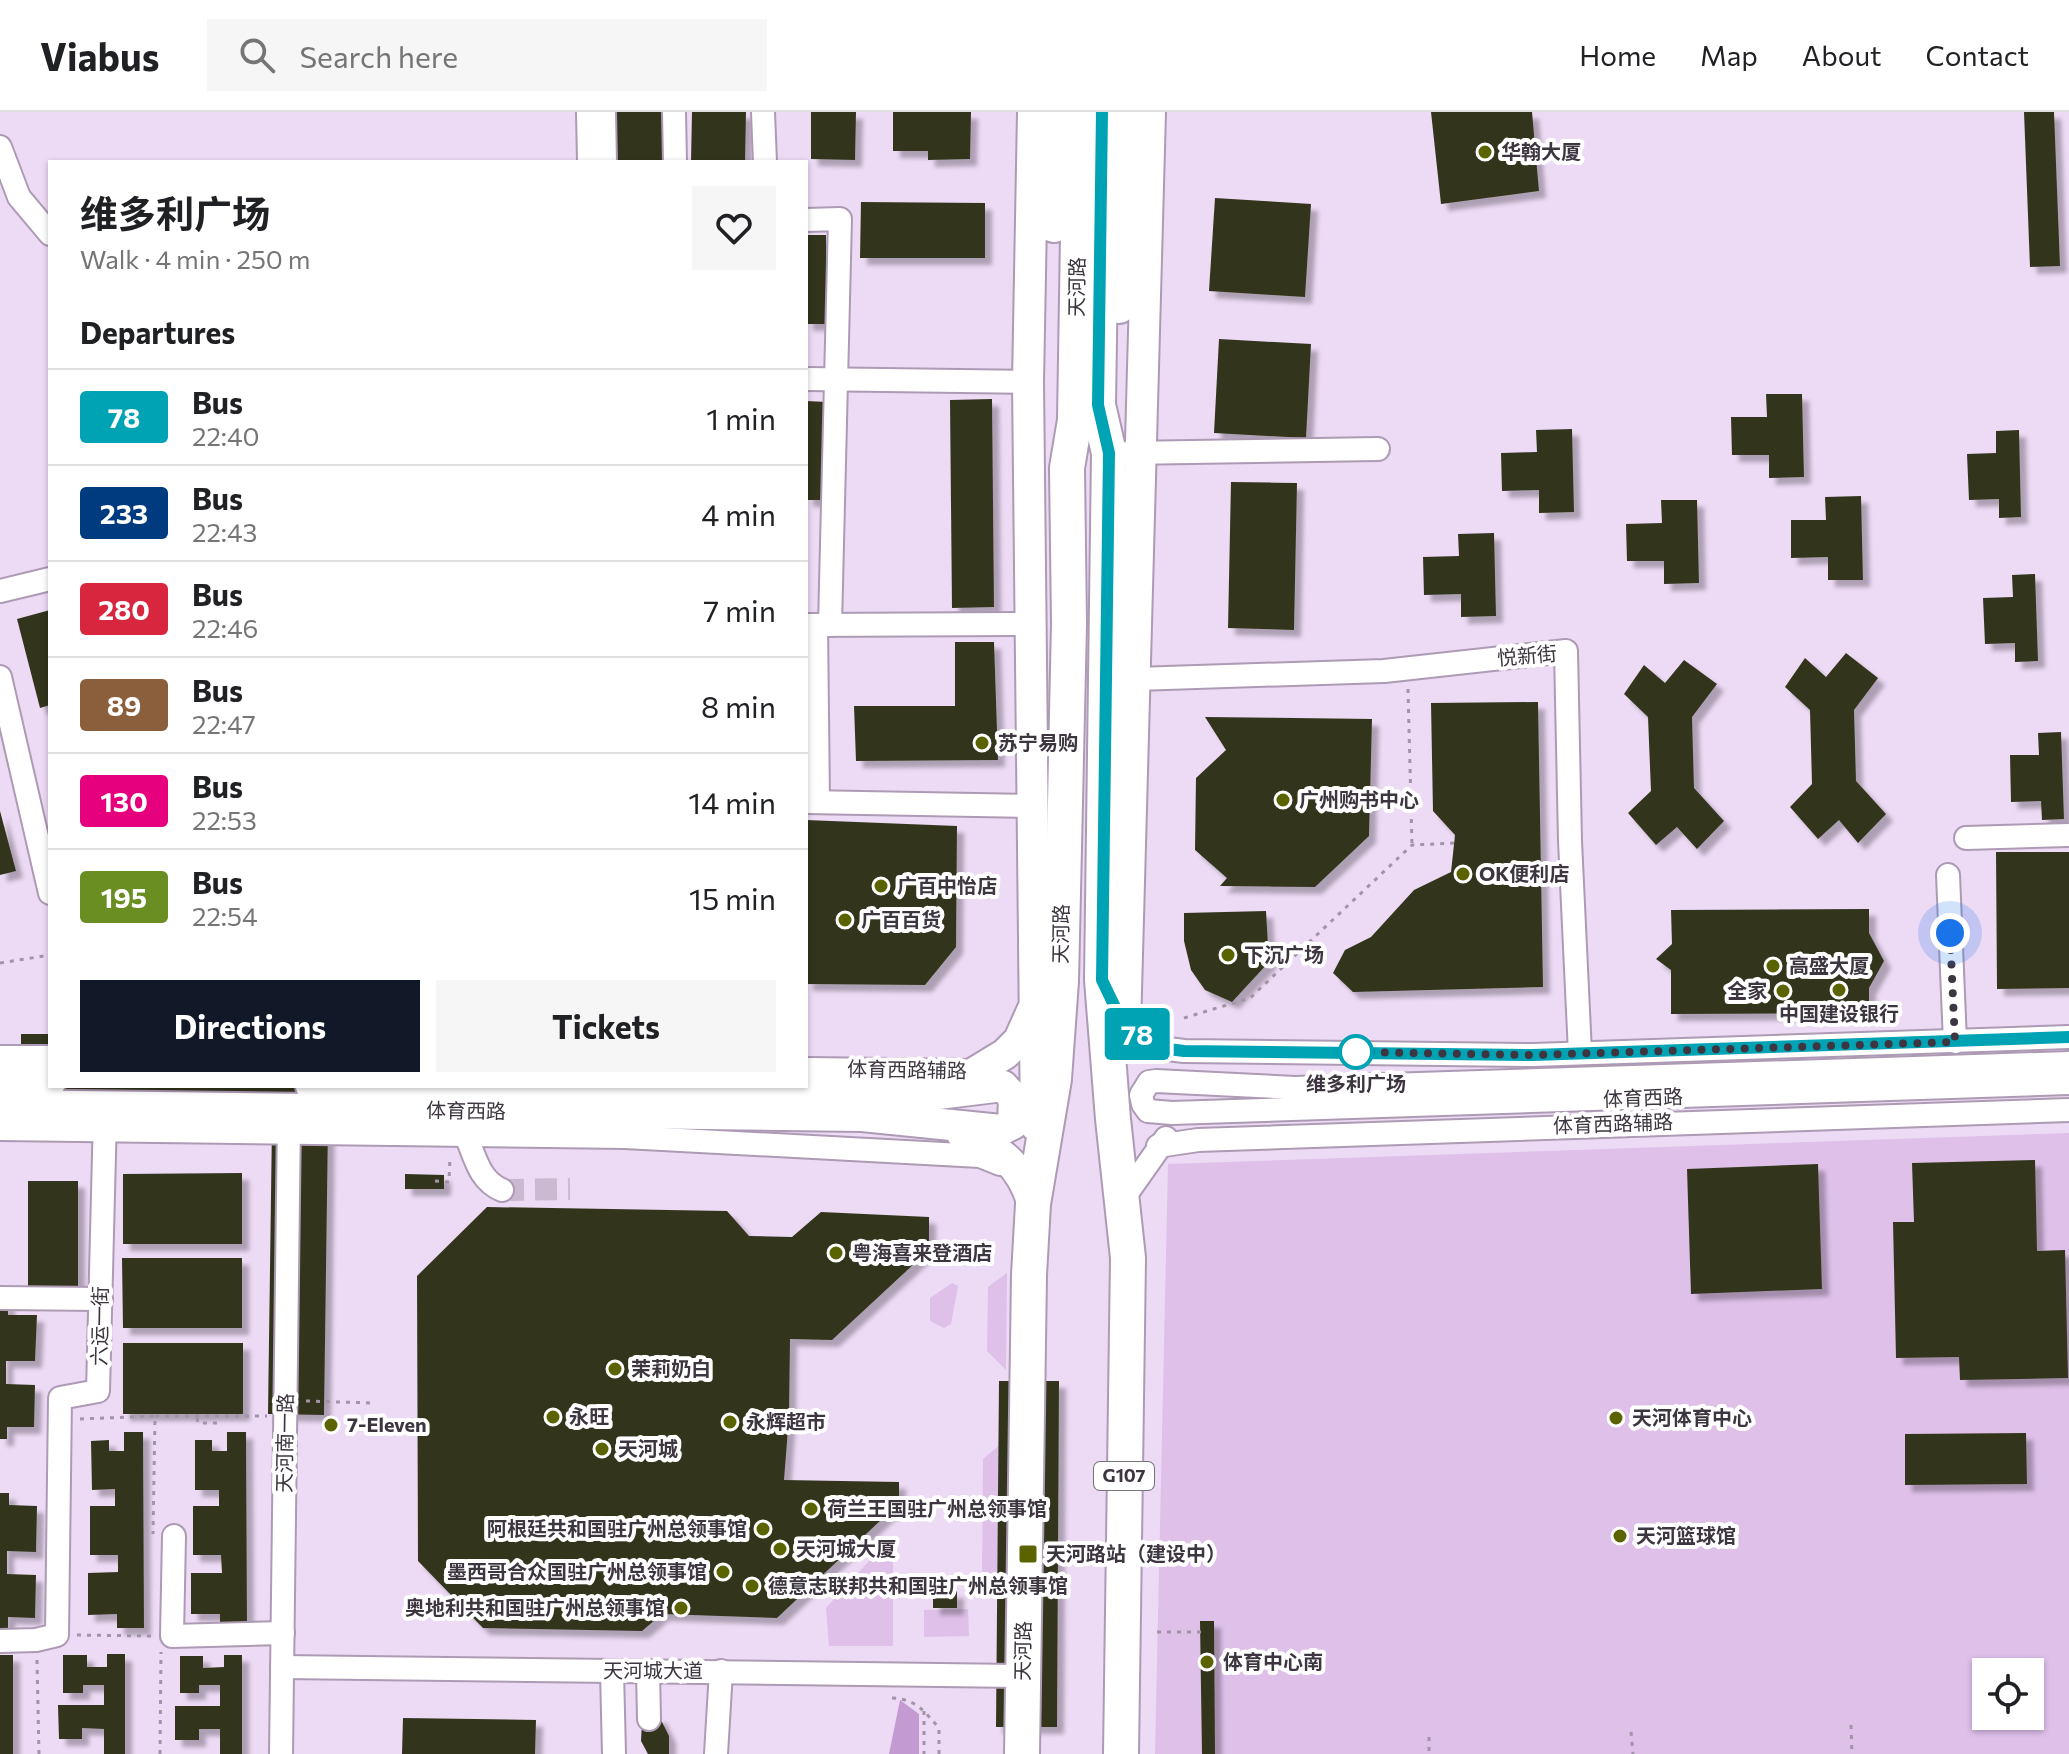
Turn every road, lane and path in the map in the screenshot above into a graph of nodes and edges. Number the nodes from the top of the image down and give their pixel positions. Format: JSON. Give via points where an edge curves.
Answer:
{"nodes":[{"id":1,"x":588,"y":112,"type":"edge"},
{"id":2,"x":604,"y":112,"type":"edge"},
{"id":3,"x":674,"y":112,"type":"edge"},
{"id":4,"x":763,"y":112,"type":"edge"},
{"id":5,"x":1033,"y":112,"type":"edge"},
{"id":6,"x":1056,"y":112,"type":"edge"},
{"id":7,"x":1080,"y":112,"type":"edge"},
{"id":8,"x":1102,"y":112,"type":"edge"},
{"id":9,"x":1123,"y":112,"type":"edge"},
{"id":10,"x":1150,"y":112,"type":"edge"},
{"id":11,"x":0,"y":147,"type":"edge"},
{"id":12,"x":589,"y":160,"type":"edge"},
{"id":13,"x":605,"y":160,"type":"edge"},
{"id":14,"x":675,"y":160,"type":"edge"},
{"id":15,"x":765,"y":160,"type":"edge"},
{"id":16,"x":808,"y":220,"type":"edge"},
{"id":17,"x":48,"y":232,"type":"edge"},
{"id":18,"x":808,"y":379,"type":"edge"},
{"id":19,"x":1040,"y":382,"type":"junction"},
{"id":20,"x":1378,"y":449,"type":"dead end"},
{"id":21,"x":1125,"y":453,"type":"junction"},
{"id":22,"x":1067,"y":468,"type":"junction"},
{"id":23,"x":48,"y":579,"type":"edge"},
{"id":24,"x":0,"y":591,"type":"edge"},
{"id":25,"x":1031,"y":624,"type":"junction"},
{"id":26,"x":818,"y":625,"type":"edge"},
{"id":27,"x":1407,"y":669,"type":"junction"},
{"id":28,"x":0,"y":677,"type":"edge"},
{"id":29,"x":1136,"y":679,"type":"junction"},
{"id":30,"x":811,"y":691,"type":"edge"},
{"id":31,"x":812,"y":802,"type":"edge"},
{"id":32,"x":1032,"y":806,"type":"junction"},
{"id":33,"x":2069,"y":835,"type":"edge"},
{"id":34,"x":1966,"y":838,"type":"dead end"},
{"id":35,"x":1454,"y":843,"type":"dead end"},
{"id":36,"x":1412,"y":845,"type":"junction"},
{"id":37,"x":1948,"y":875,"type":"dead end"},
{"id":38,"x":48,"y":877,"type":"edge"},
{"id":39,"x":48,"y":955,"type":"edge"},
{"id":40,"x":0,"y":963,"type":"edge"},
{"id":41,"x":1102,"y":980,"type":"junction"},
{"id":42,"x":1033,"y":1008,"type":"junction"},
{"id":43,"x":1184,"y":1018,"type":"dead end"},
{"id":44,"x":1125,"y":1028,"type":"junction"},
{"id":45,"x":2069,"y":1037,"type":"edge"},
{"id":46,"x":1955,"y":1042,"type":"junction"},
{"id":47,"x":1842,"y":1046,"type":"junction"},
{"id":48,"x":1580,"y":1053,"type":"junction"},
{"id":49,"x":0,"y":1057,"type":"edge"},
{"id":50,"x":48,"y":1057,"type":"edge"},
{"id":51,"x":2069,"y":1063,"type":"edge"},
{"id":52,"x":808,"y":1069,"type":"edge"},
{"id":53,"x":1843,"y":1070,"type":"junction"},
{"id":54,"x":991,"y":1079,"type":"junction"},
{"id":55,"x":0,"y":1082,"type":"edge"},
{"id":56,"x":48,"y":1083,"type":"edge"},
{"id":57,"x":2069,"y":1083,"type":"edge"},
{"id":58,"x":1230,"y":1085,"type":"junction"},
{"id":59,"x":413,"y":1088,"type":"edge"},
{"id":60,"x":0,"y":1105,"type":"edge"},
{"id":61,"x":934,"y":1108,"type":"junction"},
{"id":62,"x":2069,"y":1110,"type":"edge"},
{"id":63,"x":1216,"y":1112,"type":"junction"},
{"id":64,"x":822,"y":1115,"type":"junction"},
{"id":65,"x":105,"y":1118,"type":"junction"},
{"id":66,"x":1113,"y":1119,"type":"junction"},
{"id":67,"x":289,"y":1120,"type":"junction"},
{"id":68,"x":0,"y":1129,"type":"edge"},
{"id":69,"x":466,"y":1136,"type":"junction"},
{"id":70,"x":1158,"y":1146,"type":"junction"},
{"id":71,"x":818,"y":1149,"type":"junction"},
{"id":72,"x":450,"y":1156,"type":"dead end"},
{"id":73,"x":435,"y":1181,"type":"dead end"},
{"id":74,"x":502,"y":1190,"type":"dead end"},
{"id":75,"x":1123,"y":1199,"type":"junction"},
{"id":76,"x":1033,"y":1204,"type":"junction"},
{"id":77,"x":0,"y":1298,"type":"edge"},
{"id":78,"x":101,"y":1299,"type":"junction"},
{"id":79,"x":302,"y":1401,"type":"dead end"},
{"id":80,"x":374,"y":1403,"type":"dead end"},
{"id":81,"x":155,"y":1416,"type":"junction"},
{"id":82,"x":197,"y":1416,"type":"junction"},
{"id":83,"x":270,"y":1416,"type":"dead end"},
{"id":84,"x":58,"y":1420,"type":"junction"},
{"id":85,"x":217,"y":1423,"type":"dead end"},
{"id":86,"x":174,"y":1536,"type":"dead end"},
{"id":87,"x":153,"y":1544,"type":"dead end"},
{"id":88,"x":151,"y":1621,"type":"dead end"},
{"id":89,"x":1157,"y":1632,"type":"dead end"},
{"id":90,"x":1206,"y":1632,"type":"dead end"},
{"id":91,"x":283,"y":1633,"type":"junction"},
{"id":92,"x":47,"y":1638,"type":"junction"},
{"id":93,"x":0,"y":1641,"type":"edge"},
{"id":94,"x":161,"y":1650,"type":"dead end"},
{"id":95,"x":282,"y":1667,"type":"junction"},
{"id":96,"x":612,"y":1671,"type":"junction"},
{"id":97,"x":648,"y":1671,"type":"junction"},
{"id":98,"x":721,"y":1671,"type":"junction"},
{"id":99,"x":1023,"y":1676,"type":"junction"},
{"id":100,"x":892,"y":1698,"type":"dead end"},
{"id":101,"x":924,"y":1711,"type":"junction"},
{"id":102,"x":649,"y":1719,"type":"dead end"},
{"id":103,"x":1851,"y":1725,"type":"dead end"},
{"id":104,"x":1631,"y":1732,"type":"dead end"},
{"id":105,"x":1429,"y":1737,"type":"dead end"},
{"id":106,"x":39,"y":1754,"type":"edge"},
{"id":107,"x":160,"y":1754,"type":"edge"},
{"id":108,"x":281,"y":1754,"type":"edge"},
{"id":109,"x":614,"y":1754,"type":"edge"},
{"id":110,"x":716,"y":1754,"type":"edge"},
{"id":111,"x":924,"y":1754,"type":"edge"},
{"id":112,"x":939,"y":1754,"type":"edge"},
{"id":113,"x":1022,"y":1754,"type":"edge"},
{"id":114,"x":1121,"y":1754,"type":"edge"},
{"id":115,"x":1429,"y":1754,"type":"edge"},
{"id":116,"x":1633,"y":1754,"type":"edge"},
{"id":117,"x":1852,"y":1754,"type":"edge"}],
"edges":[{"from":1,"to":12,"type":"street"},
{"from":2,"to":13,"type":"street"},
{"from":3,"to":14,"type":"street"},
{"from":4,"to":15,"type":"street"},
{"from":5,"to":19,"type":"main road"},
{"from":6,"to":19,"type":"highway"},
{"from":7,"to":22,"type":"highway","name":"天河路","via":[[1075,420]]},
{"from":8,"to":21,"type":"highway","name":"天河路","number":"G107","via":[[1098,405]]},
{"from":9,"to":21,"type":"highway","via":[[1118,390]]},
{"from":10,"to":21,"type":"main road"},
{"from":11,"to":17,"type":"street","via":[[19,197]]},
{"from":16,"to":26,"type":"street","via":[[840,219]]},
{"from":18,"to":19,"type":"street"},
{"from":19,"to":22,"type":"highway"},
{"from":19,"to":25,"type":"main road"},
{"from":20,"to":21,"type":"street"},
{"from":21,"to":29,"type":"main road"},
{"from":21,"to":41,"type":"highway","name":"天河路","number":"G107"},
{"from":22,"to":76,"type":"highway","name":"天河路","via":[[1061,981],[1053,1092]]},
{"from":23,"to":24,"type":"street"},
{"from":25,"to":26,"type":"street"},
{"from":25,"to":32,"type":"main road"},
{"from":26,"to":30,"type":"street"},
{"from":27,"to":29,"type":"street","name":"悦新街"},
{"from":27,"to":36,"type":"path"},
{"from":27,"to":48,"type":"street","name":"悦新街","via":[[1566,651]]},
{"from":28,"to":38,"type":"street"},
{"from":29,"to":44,"type":"main road"},
{"from":30,"to":31,"type":"street"},
{"from":31,"to":32,"type":"street"},
{"from":32,"to":42,"type":"main road"},
{"from":33,"to":34,"type":"street"},
{"from":35,"to":36,"type":"path"},
{"from":36,"to":43,"type":"path","via":[[1250,998]]},
{"from":37,"to":46,"type":"street"},
{"from":39,"to":40,"type":"path"},
{"from":41,"to":44,"type":"street"},
{"from":41,"to":66,"type":"highway","name":"天河路","number":"G107"},
{"from":42,"to":54,"type":"main road","via":[[1019,1040]]},
{"from":42,"to":76,"type":"main road"},
{"from":44,"to":48,"type":"street","via":[[1184,1051]]},
{"from":44,"to":58,"type":"street","via":[[1162,1061]]},
{"from":44,"to":66,"type":"street"},
{"from":45,"to":46,"type":"street"},
{"from":46,"to":47,"type":"street"},
{"from":47,"to":48,"type":"street"},
{"from":47,"to":53,"type":"street"},
{"from":49,"to":50,"type":"street"},
{"from":51,"to":53,"type":"street","name":"体育西路"},
{"from":52,"to":54,"type":"street","name":"体育西路辅路"},
{"from":53,"to":58,"type":"street","name":"体育西路","via":[[1295,1088]]},
{"from":54,"to":61,"type":"main road"},
{"from":54,"to":61,"type":"main road","via":[[1014,1098],[1013,1124],[1007,1128],[992,1130]]},
{"from":55,"to":56,"type":"main road"},
{"from":57,"to":63,"type":"street","name":"体育西路"},
{"from":58,"to":63,"type":"street","name":"体育西路","via":[[1156,1081],[1149,1082],[1141,1095],[1148,1111]]},
{"from":59,"to":61,"type":"main road","name":"体育西路"},
{"from":60,"to":65,"type":"main road","name":"体育西路"},
{"from":61,"to":64,"type":"main road","name":"体育西路"},
{"from":61,"to":76,"type":"main road","via":[[1001,1153],[1022,1175]]},
{"from":62,"to":70,"type":"street","name":"体育西路辅路","via":[[1198,1140]]},
{"from":63,"to":70,"type":"street","via":[[1177,1128]]},
{"from":64,"to":67,"type":"main road","name":"体育西路"},
{"from":64,"to":71,"type":"street"},
{"from":65,"to":67,"type":"main road","name":"体育西路"},
{"from":65,"to":68,"type":"street"},
{"from":65,"to":78,"type":"street","name":"六运一街"},
{"from":66,"to":75,"type":"highway","name":"天河路","number":"G107"},
{"from":67,"to":69,"type":"street"},
{"from":67,"to":91,"type":"street","name":"天河南一路"},
{"from":69,"to":71,"type":"street","via":[[625,1137]]},
{"from":69,"to":74,"type":"street","via":[[483,1176]]},
{"from":70,"to":75,"type":"street"},
{"from":71,"to":76,"type":"street","via":[[990,1158],[1014,1175]]},
{"from":72,"to":73,"type":"path","via":[[449,1182]]},
{"from":75,"to":114,"type":"highway","name":"天河路","number":"G107","via":[[1128,1286]]},
{"from":76,"to":99,"type":"highway","name":"天河路"},
{"from":77,"to":78,"type":"street"},
{"from":78,"to":84,"type":"street","name":"六运一街","via":[[98,1391],[60,1398]]},
{"from":79,"to":80,"type":"path"},
{"from":81,"to":82,"type":"path"},
{"from":81,"to":84,"type":"path"},
{"from":81,"to":87,"type":"path"},
{"from":82,"to":83,"type":"path"},
{"from":82,"to":85,"type":"path","via":[[198,1423]]},
{"from":84,"to":92,"type":"street"},
{"from":86,"to":91,"type":"street","via":[[172,1636]]},
{"from":88,"to":92,"type":"path","via":[[151,1636]]},
{"from":89,"to":90,"type":"path"},
{"from":91,"to":95,"type":"street","name":"天河南一路"},
{"from":92,"to":93,"type":"street"},
{"from":92,"to":106,"type":"path"},
{"from":94,"to":107,"type":"path"},
{"from":95,"to":96,"type":"street","name":"天河城大道"},
{"from":95,"to":108,"type":"street","name":"天河南一路"},
{"from":96,"to":97,"type":"street","name":"天河城大道"},
{"from":96,"to":109,"type":"street"},
{"from":97,"to":98,"type":"street","name":"天河城大道"},
{"from":97,"to":102,"type":"street"},
{"from":98,"to":99,"type":"street","name":"天河城大道"},
{"from":98,"to":110,"type":"street"},
{"from":99,"to":113,"type":"highway","name":"天河路"},
{"from":100,"to":101,"type":"path","via":[[908,1699]]},
{"from":101,"to":111,"type":"path"},
{"from":101,"to":112,"type":"path","via":[[939,1728]]},
{"from":103,"to":117,"type":"path"},
{"from":104,"to":116,"type":"path"},
{"from":105,"to":115,"type":"path"}]}
